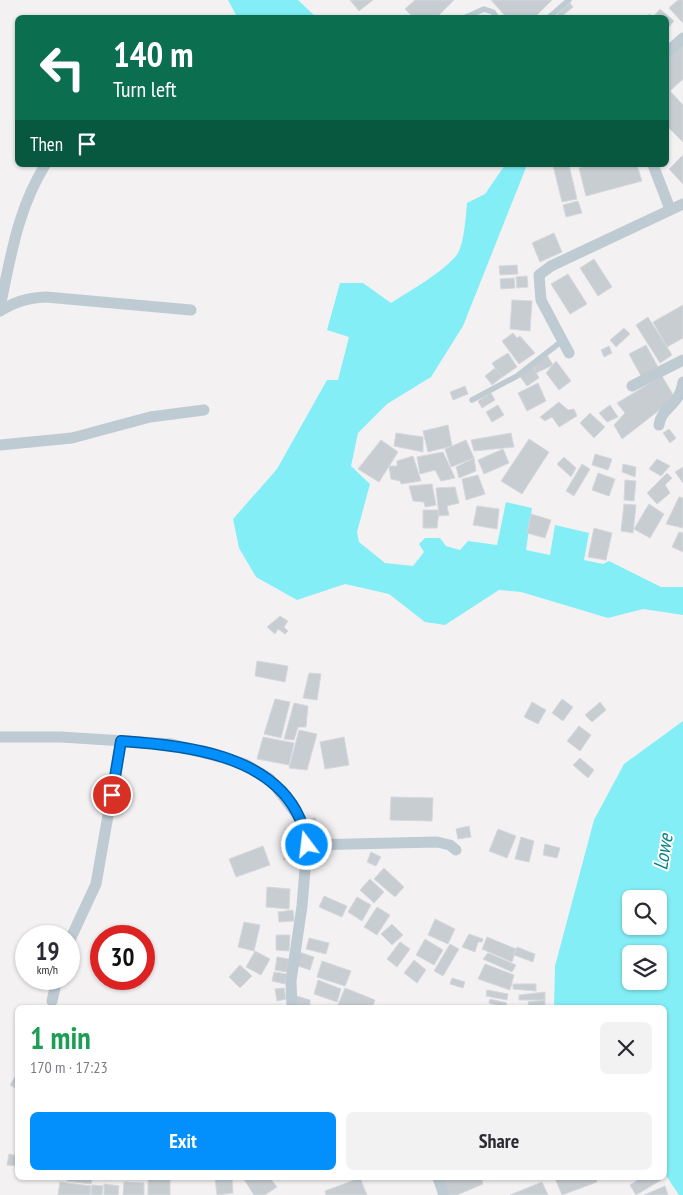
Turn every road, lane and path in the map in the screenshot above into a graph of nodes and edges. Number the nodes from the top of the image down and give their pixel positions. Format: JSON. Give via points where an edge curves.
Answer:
{"nodes":[{"id":1,"x":569,"y":0,"type":"edge"},
{"id":2,"x":471,"y":15,"type":"edge"},
{"id":3,"x":495,"y":15,"type":"edge"},
{"id":4,"x":552,"y":15,"type":"edge"},
{"id":5,"x":683,"y":38,"type":"edge"},
{"id":6,"x":669,"y":50,"type":"edge"},
{"id":7,"x":44,"y":167,"type":"edge"},
{"id":8,"x":654,"y":167,"type":"edge"},
{"id":9,"x":683,"y":204,"type":"edge"},
{"id":10,"x":670,"y":209,"type":"junction"},
{"id":11,"x":0,"y":309,"type":"edge"},
{"id":12,"x":191,"y":310,"type":"dead end"},
{"id":13,"x":562,"y":341,"type":"junction"},
{"id":14,"x":569,"y":353,"type":"dead end"},
{"id":15,"x":683,"y":360,"type":"edge"},
{"id":16,"x":683,"y":382,"type":"edge"},
{"id":17,"x":632,"y":386,"type":"dead end"},
{"id":18,"x":472,"y":400,"type":"dead end"},
{"id":19,"x":204,"y":410,"type":"dead end"},
{"id":20,"x":659,"y":425,"type":"dead end"},
{"id":21,"x":0,"y":445,"type":"edge"},
{"id":22,"x":0,"y":737,"type":"edge"},
{"id":23,"x":121,"y":741,"type":"junction"},
{"id":24,"x":307,"y":845,"type":"junction"},
{"id":25,"x":456,"y":850,"type":"dead end"},
{"id":26,"x":77,"y":925,"type":"edge"},
{"id":27,"x":54,"y":990,"type":"edge"},
{"id":28,"x":52,"y":1001,"type":"dead end"},
{"id":29,"x":292,"y":1005,"type":"edge"},
{"id":30,"x":439,"y":1180,"type":"edge"},
{"id":31,"x":444,"y":1195,"type":"edge"}],
"edges":[{"from":1,"to":4,"type":"lane"},
{"from":2,"to":3,"type":"lane","via":[[484,9]]},
{"from":5,"to":6,"type":"street"},
{"from":7,"to":11,"type":"street","via":[[16,228]]},
{"from":8,"to":10,"type":"street"},
{"from":9,"to":10,"type":"street"},
{"from":10,"to":13,"type":"street","via":[[539,275],[541,300]]},
{"from":11,"to":12,"type":"street","via":[[30,298],[46,297]]},
{"from":13,"to":14,"type":"street"},
{"from":13,"to":18,"type":"lane","via":[[517,376]]},
{"from":15,"to":17,"type":"street"},
{"from":16,"to":20,"type":"street","via":[[680,397],[661,415]]},
{"from":19,"to":21,"type":"street","via":[[150,417],[72,438]]},
{"from":22,"to":23,"type":"street"},
{"from":23,"to":24,"type":"street","via":[[172,744],[245,764],[270,779],[287,799],[300,819]]},
{"from":23,"to":26,"type":"street","via":[[96,884]]},
{"from":24,"to":25,"type":"street","via":[[437,842]]},
{"from":24,"to":29,"type":"street","via":[[291,981]]},
{"from":27,"to":28,"type":"street"},
{"from":30,"to":31,"type":"street"}]}
